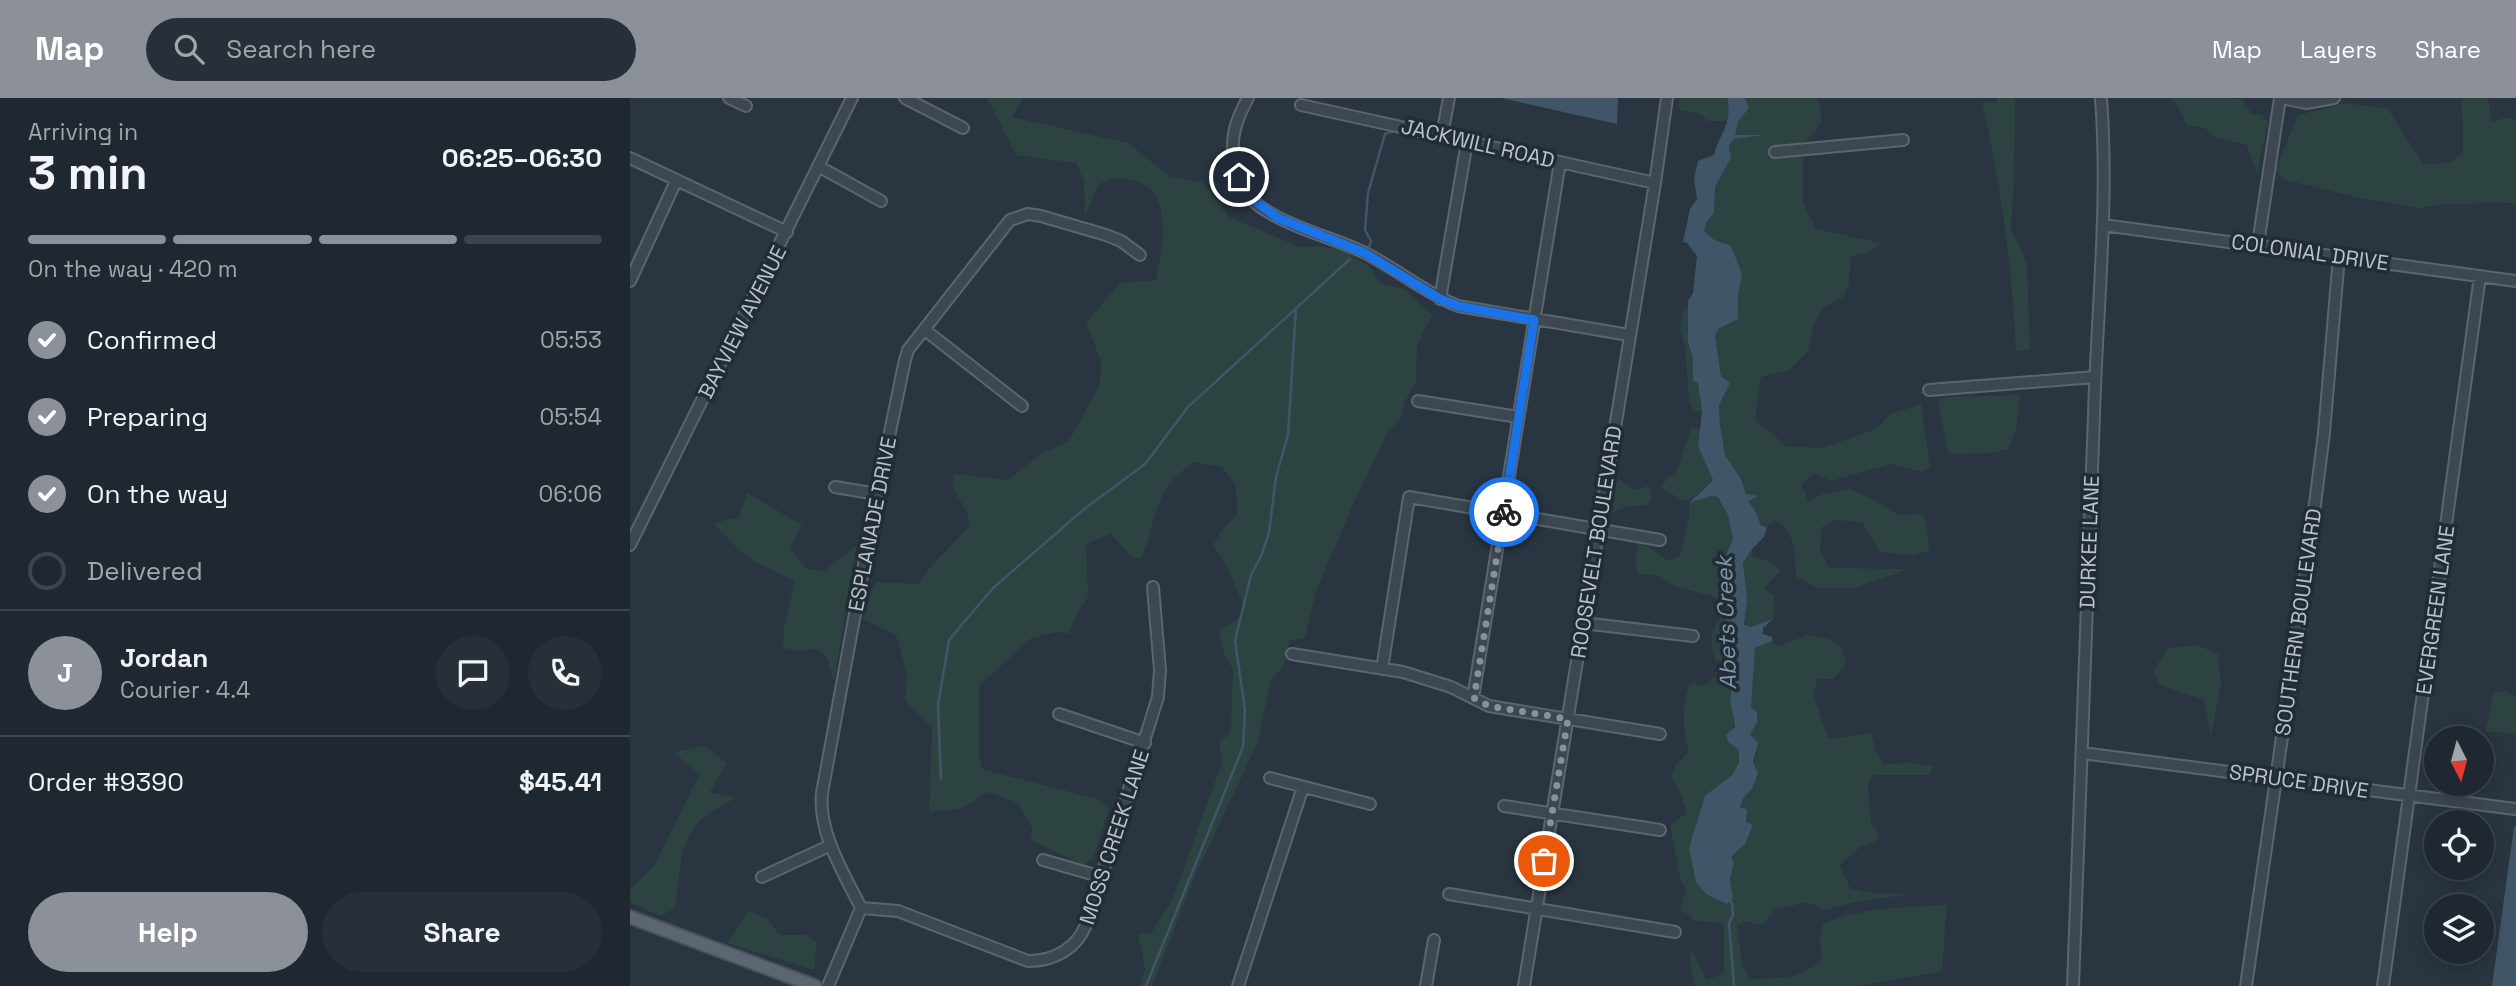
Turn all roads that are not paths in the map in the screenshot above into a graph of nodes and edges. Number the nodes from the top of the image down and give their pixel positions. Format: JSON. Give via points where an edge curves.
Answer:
{"nodes":[{"id":1,"x":729,"y":98,"type":"edge"},
{"id":2,"x":852,"y":98,"type":"edge"},
{"id":3,"x":905,"y":98,"type":"edge"},
{"id":4,"x":1248,"y":98,"type":"edge"},
{"id":5,"x":1449,"y":98,"type":"edge"},
{"id":6,"x":1667,"y":98,"type":"edge"},
{"id":7,"x":2101,"y":98,"type":"edge"},
{"id":8,"x":2281,"y":98,"type":"edge"},
{"id":9,"x":2334,"y":98,"type":"edge"},
{"id":10,"x":1301,"y":105,"type":"dead end"},
{"id":11,"x":746,"y":106,"type":"dead end"},
{"id":12,"x":963,"y":128,"type":"dead end"},
{"id":13,"x":1442,"y":135,"type":"junction"},
{"id":14,"x":1903,"y":141,"type":"dead end"},
{"id":15,"x":1467,"y":142,"type":"junction"},
{"id":16,"x":1775,"y":152,"type":"dead end"},
{"id":17,"x":630,"y":158,"type":"edge"},
{"id":18,"x":1560,"y":162,"type":"junction"},
{"id":19,"x":818,"y":166,"type":"junction"},
{"id":20,"x":676,"y":181,"type":"junction"},
{"id":21,"x":1655,"y":183,"type":"junction"},
{"id":22,"x":881,"y":201,"type":"dead end"},
{"id":23,"x":2103,"y":225,"type":"junction"},
{"id":24,"x":787,"y":232,"type":"junction"},
{"id":25,"x":2258,"y":244,"type":"junction"},
{"id":26,"x":1140,"y":255,"type":"dead end"},
{"id":27,"x":2339,"y":256,"type":"junction"},
{"id":28,"x":2480,"y":276,"type":"junction"},
{"id":29,"x":630,"y":281,"type":"edge"},
{"id":30,"x":2516,"y":281,"type":"edge"},
{"id":31,"x":1440,"y":299,"type":"junction"},
{"id":32,"x":1534,"y":320,"type":"junction"},
{"id":33,"x":925,"y":330,"type":"junction"},
{"id":34,"x":1629,"y":335,"type":"junction"},
{"id":35,"x":2095,"y":377,"type":"junction"},
{"id":36,"x":1929,"y":390,"type":"dead end"},
{"id":37,"x":1418,"y":401,"type":"dead end"},
{"id":38,"x":1022,"y":406,"type":"dead end"},
{"id":39,"x":1518,"y":417,"type":"junction"},
{"id":40,"x":835,"y":487,"type":"dead end"},
{"id":41,"x":877,"y":494,"type":"junction"},
{"id":42,"x":1504,"y":512,"type":"junction"},
{"id":43,"x":1599,"y":529,"type":"junction"},
{"id":44,"x":1660,"y":540,"type":"dead end"},
{"id":45,"x":630,"y":545,"type":"edge"},
{"id":46,"x":1153,"y":587,"type":"dead end"},
{"id":47,"x":1583,"y":623,"type":"junction"},
{"id":48,"x":1693,"y":636,"type":"dead end"},
{"id":49,"x":1292,"y":654,"type":"dead end"},
{"id":50,"x":1382,"y":669,"type":"junction"},
{"id":51,"x":1474,"y":698,"type":"junction"},
{"id":52,"x":1059,"y":714,"type":"dead end"},
{"id":53,"x":1568,"y":719,"type":"junction"},
{"id":54,"x":1660,"y":734,"type":"dead end"},
{"id":55,"x":1145,"y":743,"type":"junction"},
{"id":56,"x":2082,"y":753,"type":"junction"},
{"id":57,"x":2276,"y":777,"type":"junction"},
{"id":58,"x":1270,"y":778,"type":"dead end"},
{"id":59,"x":1303,"y":787,"type":"junction"},
{"id":60,"x":2410,"y":797,"type":"junction"},
{"id":61,"x":1370,"y":804,"type":"dead end"},
{"id":62,"x":1504,"y":806,"type":"dead end"},
{"id":63,"x":2515,"y":810,"type":"edge"},
{"id":64,"x":1552,"y":813,"type":"junction"},
{"id":65,"x":1660,"y":830,"type":"dead end"},
{"id":66,"x":831,"y":845,"type":"junction"},
{"id":67,"x":1043,"y":860,"type":"dead end"},
{"id":68,"x":762,"y":877,"type":"dead end"},
{"id":69,"x":1101,"y":877,"type":"junction"},
{"id":70,"x":1449,"y":894,"type":"dead end"},
{"id":71,"x":861,"y":908,"type":"junction"},
{"id":72,"x":1536,"y":910,"type":"junction"},
{"id":73,"x":630,"y":917,"type":"edge"},
{"id":74,"x":1675,"y":932,"type":"dead end"},
{"id":75,"x":1434,"y":940,"type":"dead end"},
{"id":76,"x":815,"y":986,"type":"edge"},
{"id":77,"x":828,"y":986,"type":"edge"},
{"id":78,"x":1238,"y":986,"type":"edge"},
{"id":79,"x":1426,"y":986,"type":"edge"},
{"id":80,"x":1524,"y":986,"type":"edge"},
{"id":81,"x":2073,"y":986,"type":"edge"},
{"id":82,"x":2246,"y":986,"type":"edge"},
{"id":83,"x":2384,"y":986,"type":"edge"}],
"edges":[{"from":1,"to":11,"type":"street"},
{"from":2,"to":19,"type":"street","name":"BAYVIEW AVENUE"},
{"from":3,"to":12,"type":"street"},
{"from":4,"to":31,"type":"street","via":[[1231,138],[1243,189],[1252,199],[1278,218],[1365,253]]},
{"from":5,"to":13,"type":"street"},
{"from":6,"to":21,"type":"street","name":"ROOSEVELT BOULEVARD"},
{"from":7,"to":23,"type":"street","name":"DURKEE LANE"},
{"from":8,"to":9,"type":"street","via":[[2306,103]]},
{"from":8,"to":25,"type":"street"},
{"from":10,"to":13,"type":"street","name":"JACKWILL ROAD"},
{"from":13,"to":15,"type":"street","name":"JACKWILL ROAD"},
{"from":14,"to":16,"type":"street"},
{"from":15,"to":18,"type":"street","name":"JACKWILL ROAD"},
{"from":15,"to":31,"type":"street"},
{"from":17,"to":20,"type":"street"},
{"from":18,"to":21,"type":"street","name":"JACKWILL ROAD"},
{"from":18,"to":32,"type":"street"},
{"from":19,"to":22,"type":"street"},
{"from":19,"to":24,"type":"street","name":"BAYVIEW AVENUE"},
{"from":20,"to":24,"type":"street"},
{"from":20,"to":29,"type":"street"},
{"from":21,"to":34,"type":"street","name":"ROOSEVELT BOULEVARD"},
{"from":23,"to":25,"type":"street","name":"COLONIAL DRIVE"},
{"from":23,"to":35,"type":"street","name":"DURKEE LANE"},
{"from":24,"to":45,"type":"street","name":"BAYVIEW AVENUE"},
{"from":25,"to":27,"type":"street","name":"COLONIAL DRIVE"},
{"from":26,"to":33,"type":"street","name":"ESPLANADE DRIVE","via":[[1106,235],[1041,216],[1017,217],[1004,225]]},
{"from":27,"to":28,"type":"street","name":"COLONIAL DRIVE"},
{"from":27,"to":57,"type":"street","name":"SOUTHERN BOULEVARD","via":[[2322,447]]},
{"from":28,"to":30,"type":"street","name":"COLONIAL DRIVE"},
{"from":28,"to":60,"type":"street","name":"EVERGREEN LANE"},
{"from":31,"to":32,"type":"street"},
{"from":32,"to":34,"type":"street"},
{"from":32,"to":39,"type":"street"},
{"from":33,"to":38,"type":"street"},
{"from":33,"to":41,"type":"street","name":"ESPLANADE DRIVE","via":[[905,360]]},
{"from":34,"to":43,"type":"street","name":"ROOSEVELT BOULEVARD"},
{"from":35,"to":36,"type":"street"},
{"from":35,"to":56,"type":"street","name":"DURKEE LANE"},
{"from":37,"to":39,"type":"street"},
{"from":39,"to":42,"type":"street"},
{"from":40,"to":41,"type":"street"},
{"from":41,"to":66,"type":"street","name":"ESPLANADE DRIVE","via":[[822,793],[820,810]]},
{"from":42,"to":43,"type":"street"},
{"from":42,"to":50,"type":"street","via":[[1409,497]]},
{"from":42,"to":51,"type":"street"},
{"from":43,"to":44,"type":"street"},
{"from":43,"to":47,"type":"street","name":"ROOSEVELT BOULEVARD"},
{"from":46,"to":55,"type":"street","name":"MOSS CREEK LANE","via":[[1160,685]]},
{"from":47,"to":48,"type":"street"},
{"from":47,"to":53,"type":"street","name":"ROOSEVELT BOULEVARD"},
{"from":49,"to":50,"type":"street"},
{"from":50,"to":51,"type":"street","via":[[1429,679]]},
{"from":51,"to":53,"type":"street","via":[[1489,706]]},
{"from":52,"to":55,"type":"street"},
{"from":53,"to":54,"type":"street"},
{"from":53,"to":64,"type":"street","name":"ROOSEVELT BOULEVARD"},
{"from":55,"to":69,"type":"street","name":"MOSS CREEK LANE"},
{"from":56,"to":57,"type":"street","name":"SPRUCE DRIVE"},
{"from":56,"to":81,"type":"street","name":"DURKEE LANE"},
{"from":57,"to":60,"type":"street","name":"SPRUCE DRIVE"},
{"from":57,"to":82,"type":"street","name":"SOUTHERN BOULEVARD"},
{"from":58,"to":59,"type":"street"},
{"from":59,"to":61,"type":"street"},
{"from":59,"to":78,"type":"street"},
{"from":60,"to":63,"type":"street","name":"SPRUCE DRIVE"},
{"from":60,"to":83,"type":"street","name":"EVERGREEN LANE"},
{"from":62,"to":64,"type":"street"},
{"from":64,"to":65,"type":"street"},
{"from":64,"to":72,"type":"street","name":"ROOSEVELT BOULEVARD"},
{"from":66,"to":68,"type":"street"},
{"from":66,"to":71,"type":"street","name":"ESPLANADE DRIVE"},
{"from":67,"to":69,"type":"street"},
{"from":69,"to":71,"type":"street","name":"MOSS CREEK LANE","via":[[1082,934],[1064,952],[1040,961],[1014,957],[898,911]]},
{"from":70,"to":72,"type":"street"},
{"from":71,"to":77,"type":"street"},
{"from":72,"to":74,"type":"street"},
{"from":72,"to":80,"type":"street","name":"ROOSEVELT BOULEVARD"},
{"from":73,"to":76,"type":"main road"},
{"from":75,"to":79,"type":"street"}]}
